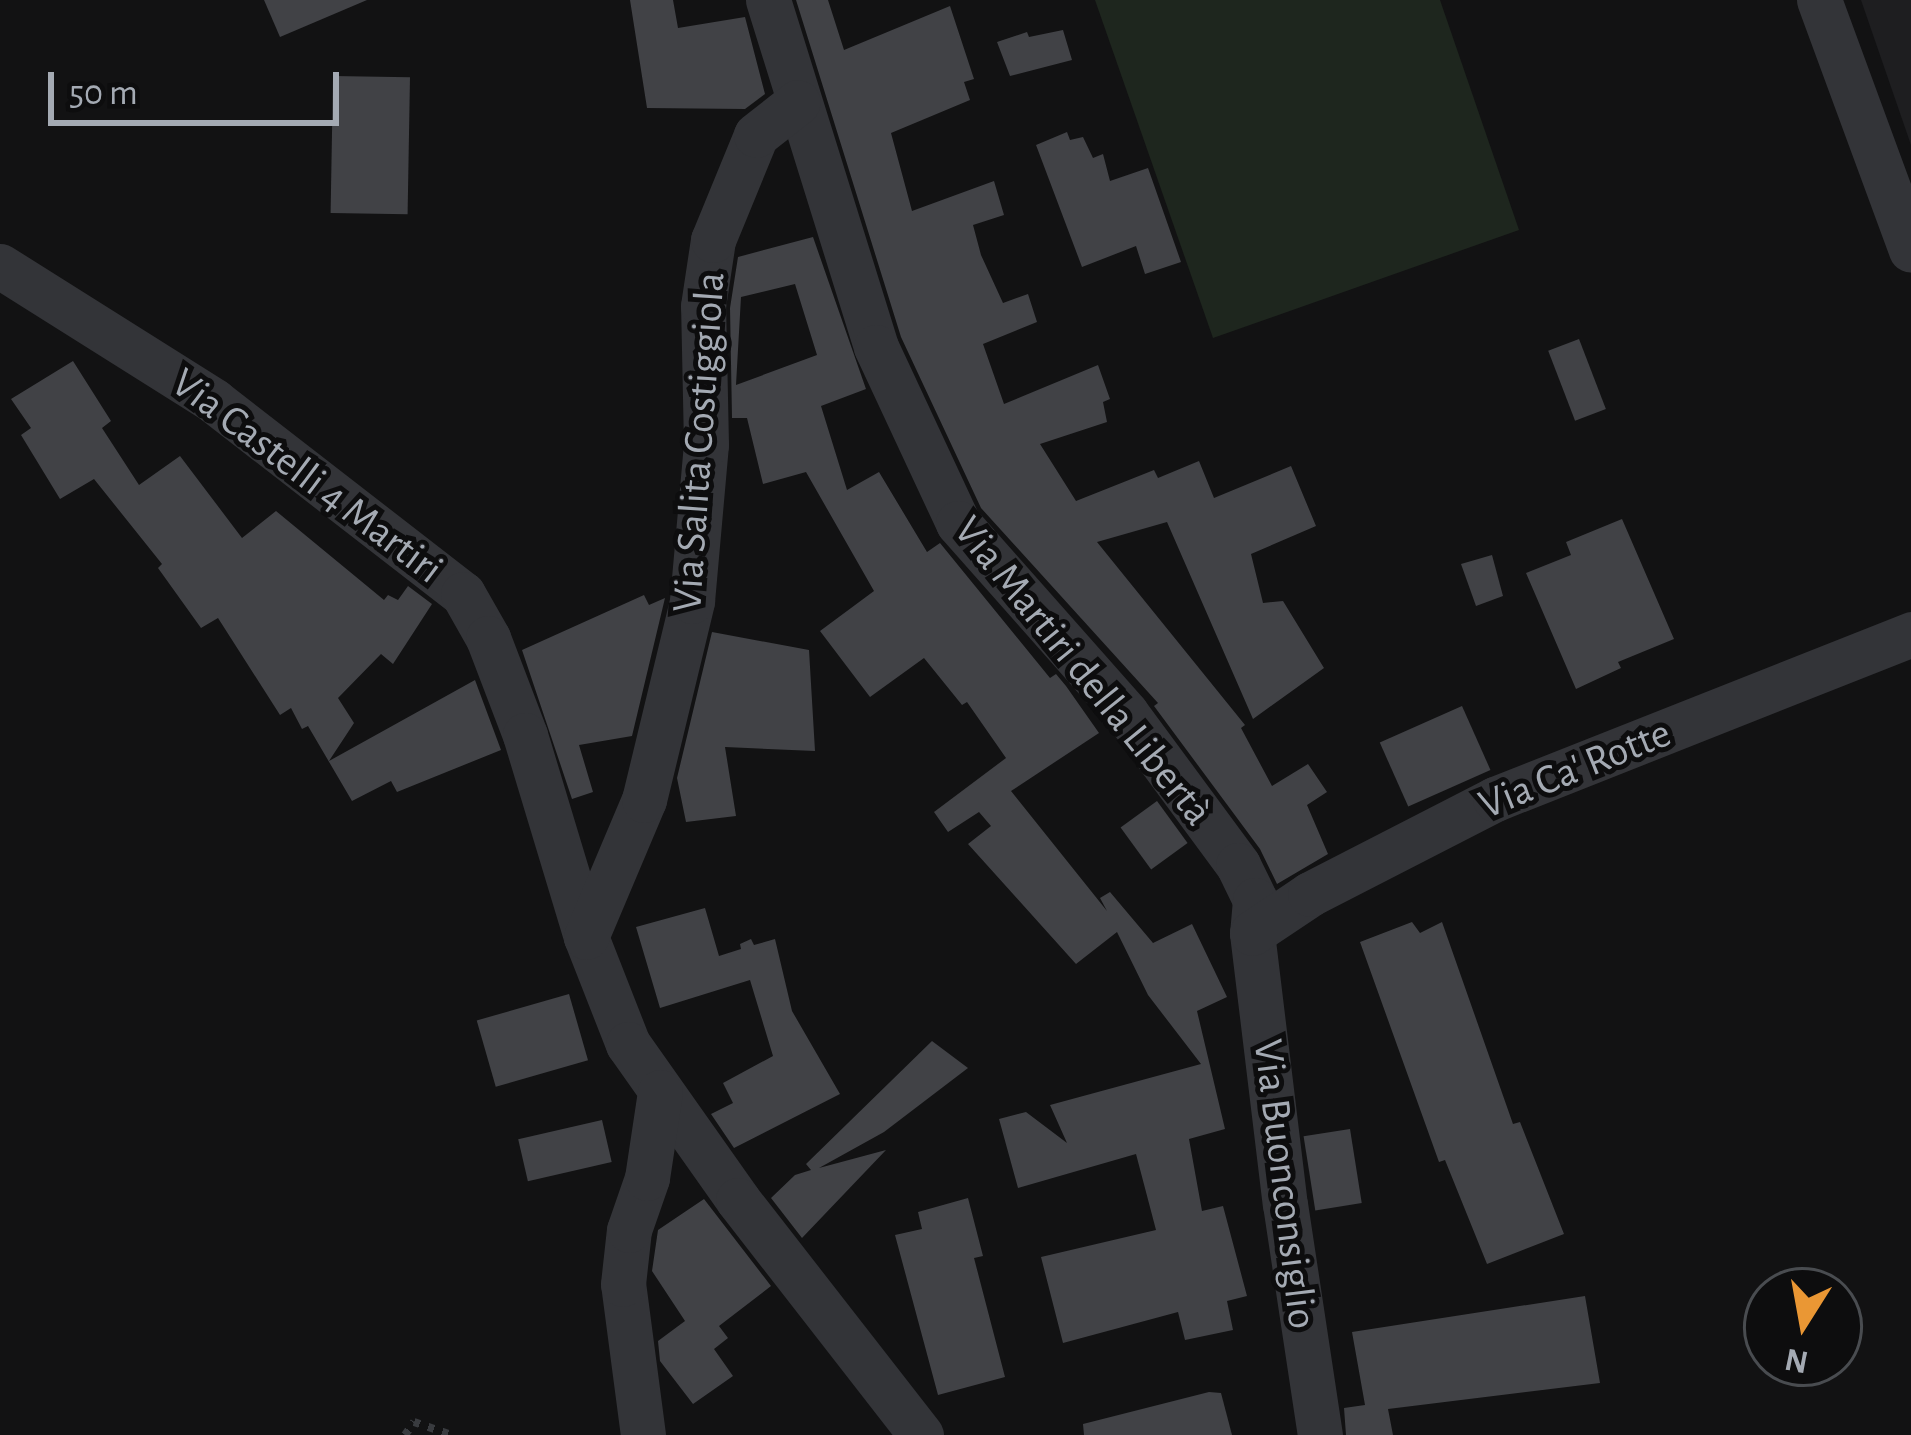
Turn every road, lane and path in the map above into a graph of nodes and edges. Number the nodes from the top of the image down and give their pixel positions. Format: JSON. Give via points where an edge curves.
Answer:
{"nodes":[{"id":1,"x":768,"y":0,"type":"edge"},
{"id":2,"x":1819,"y":0,"type":"edge"},
{"id":3,"x":798,"y":102,"type":"junction"},
{"id":4,"x":1911,"y":250,"type":"edge"},
{"id":5,"x":0,"y":266,"type":"edge"},
{"id":6,"x":1911,"y":634,"type":"edge"},
{"id":7,"x":1252,"y":933,"type":"junction"},
{"id":8,"x":586,"y":938,"type":"junction"},
{"id":9,"x":660,"y":1091,"type":"junction"},
{"id":10,"x":405,"y":1435,"type":"edge"},
{"id":11,"x":451,"y":1435,"type":"edge"},
{"id":12,"x":643,"y":1435,"type":"edge"},
{"id":13,"x":921,"y":1435,"type":"edge"},
{"id":14,"x":1320,"y":1435,"type":"edge"}],
"edges":[{"from":1,"to":3,"type":"street","name":"Via Martiri della Libertà"},
{"from":2,"to":4,"type":"street"},
{"from":3,"to":7,"type":"street","name":"Via Martiri della Libertà","via":[[876,347],[958,523],[1083,661],[1225,846],[1255,900]]},
{"from":3,"to":8,"type":"street","name":"Via Salita Costiggiola","via":[[757,135],[713,240],[703,306],[706,446],[692,601],[644,800]]},
{"from":5,"to":8,"type":"street","name":"Via Castelli 4 Martiri","via":[[214,401],[463,594],[521,722]]},
{"from":6,"to":7,"type":"street","name":"Via Ca' Rotte","via":[[1495,799],[1310,894]]},
{"from":7,"to":14,"type":"street","name":"Via Buonconsiglio"},
{"from":8,"to":9,"type":"street","name":"Via Castelli 4 Martiri","via":[[628,1044]]},
{"from":9,"to":12,"type":"street","via":[[623,1284]]},
{"from":9,"to":13,"type":"street","name":"Via Castelli 4 Martiri"},
{"from":10,"to":11,"type":"path","via":[[414,1422]]}]}
